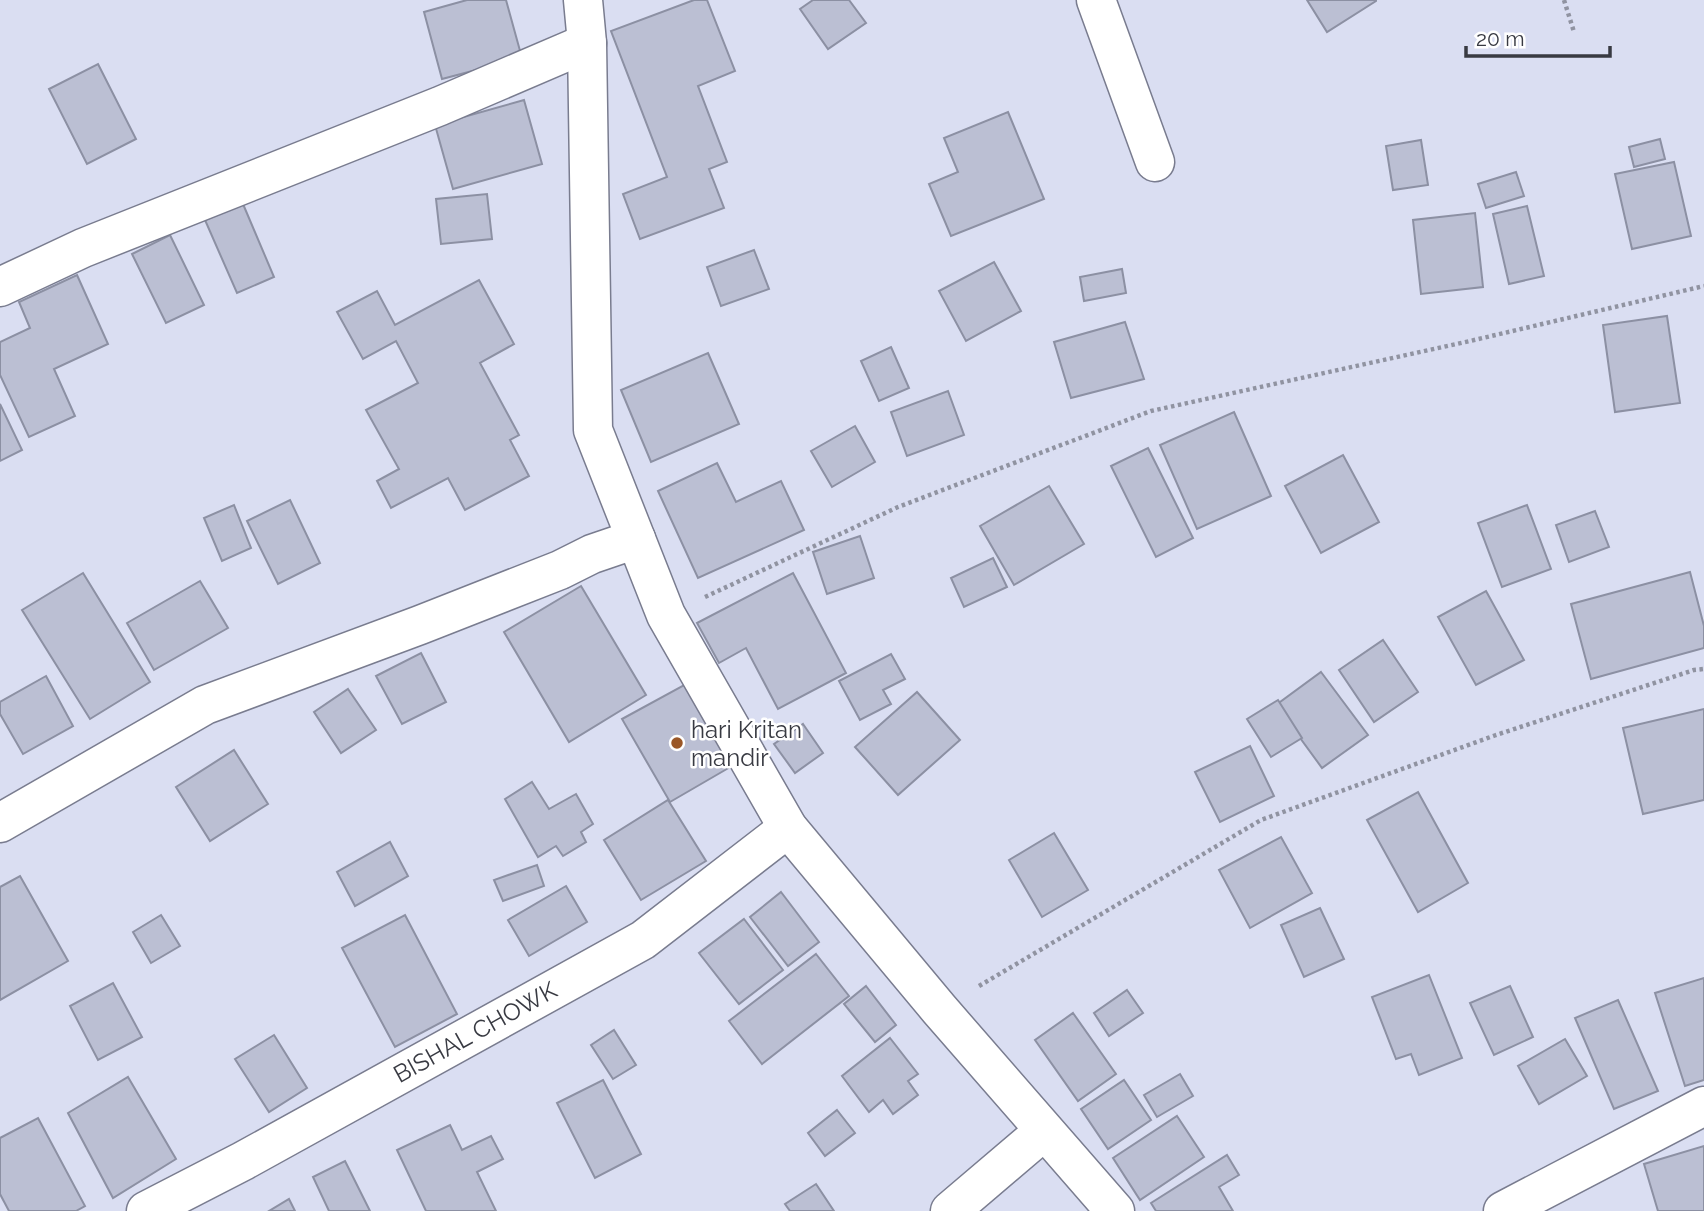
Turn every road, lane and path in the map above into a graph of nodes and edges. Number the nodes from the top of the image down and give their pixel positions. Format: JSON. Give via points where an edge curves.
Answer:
{"nodes":[{"id":1,"x":583,"y":0,"type":"edge"},
{"id":2,"x":1096,"y":0,"type":"edge"},
{"id":3,"x":1564,"y":0,"type":"edge"},
{"id":4,"x":1574,"y":32,"type":"dead end"},
{"id":5,"x":587,"y":43,"type":"junction"},
{"id":6,"x":1155,"y":162,"type":"dead end"},
{"id":7,"x":0,"y":286,"type":"edge"},
{"id":8,"x":1704,"y":286,"type":"edge"},
{"id":9,"x":636,"y":538,"type":"junction"},
{"id":10,"x":666,"y":615,"type":"junction"},
{"id":11,"x":1704,"y":669,"type":"edge"},
{"id":12,"x":0,"y":823,"type":"edge"},
{"id":13,"x":788,"y":828,"type":"junction"},
{"id":14,"x":939,"y":1009,"type":"junction"},
{"id":15,"x":1704,"y":1106,"type":"edge"},
{"id":16,"x":1045,"y":1131,"type":"junction"},
{"id":17,"x":146,"y":1211,"type":"edge"},
{"id":18,"x":950,"y":1211,"type":"edge"},
{"id":19,"x":1115,"y":1211,"type":"edge"},
{"id":20,"x":1503,"y":1211,"type":"edge"}],
"edges":[{"from":1,"to":5,"type":"street"},
{"from":2,"to":6,"type":"street"},
{"from":3,"to":4,"type":"path"},
{"from":5,"to":7,"type":"street"},
{"from":5,"to":9,"type":"street","via":[[593,430]]},
{"from":8,"to":10,"type":"path","via":[[1151,411],[898,507]]},
{"from":9,"to":10,"type":"street"},
{"from":9,"to":12,"type":"street","via":[[205,705]]},
{"from":10,"to":13,"type":"street"},
{"from":11,"to":14,"type":"path","via":[[1496,735],[1261,820]]},
{"from":13,"to":14,"type":"street"},
{"from":13,"to":17,"type":"street","name":"BISHAL CHOWK","via":[[643,940]]},
{"from":14,"to":16,"type":"street"},
{"from":15,"to":20,"type":"street"},
{"from":16,"to":18,"type":"street"},
{"from":16,"to":19,"type":"street"}]}
